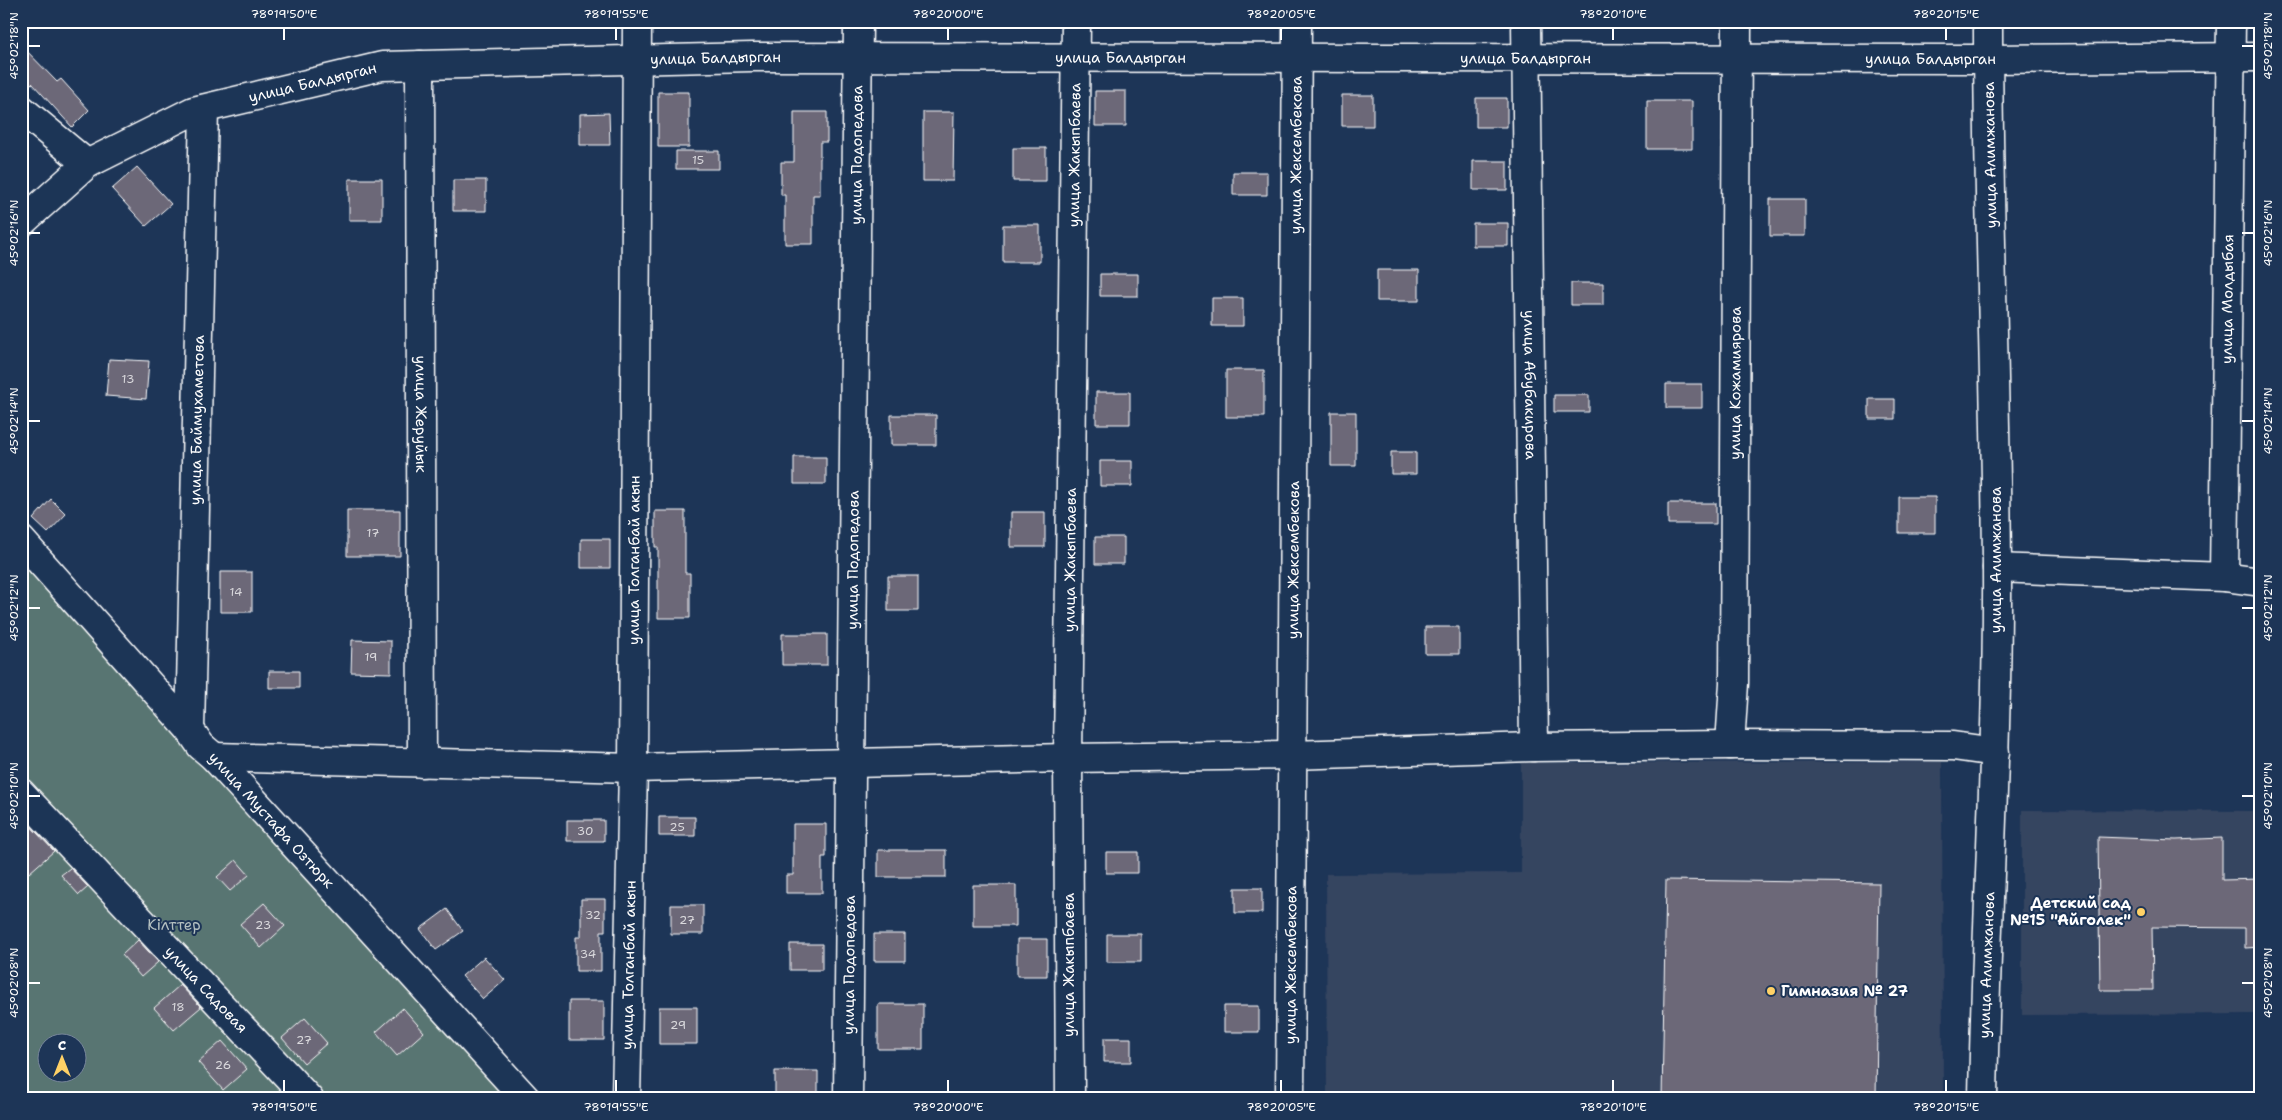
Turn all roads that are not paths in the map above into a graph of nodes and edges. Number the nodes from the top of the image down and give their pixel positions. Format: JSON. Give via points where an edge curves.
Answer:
{"nodes":[{"id":1,"x":637,"y":21,"type":"edge"},
{"id":2,"x":858,"y":21,"type":"edge"},
{"id":3,"x":1076,"y":21,"type":"edge"},
{"id":4,"x":1297,"y":21,"type":"edge"},
{"id":5,"x":1526,"y":21,"type":"edge"},
{"id":6,"x":1737,"y":21,"type":"edge"},
{"id":7,"x":1988,"y":21,"type":"edge"},
{"id":8,"x":2231,"y":21,"type":"edge"},
{"id":9,"x":2230,"y":57,"type":"junction"},
{"id":10,"x":2261,"y":57,"type":"edge"},
{"id":11,"x":858,"y":58,"type":"junction"},
{"id":12,"x":1077,"y":58,"type":"junction"},
{"id":13,"x":1298,"y":58,"type":"junction"},
{"id":14,"x":1526,"y":59,"type":"junction"},
{"id":15,"x":1737,"y":59,"type":"junction"},
{"id":16,"x":1988,"y":59,"type":"junction"},
{"id":17,"x":636,"y":60,"type":"junction"},
{"id":18,"x":420,"y":65,"type":"junction"},
{"id":19,"x":21,"y":109,"type":"edge"},
{"id":20,"x":204,"y":109,"type":"junction"},
{"id":21,"x":87,"y":164,"type":"junction"},
{"id":22,"x":21,"y":223,"type":"edge"},
{"id":23,"x":21,"y":540,"type":"edge"},
{"id":24,"x":1997,"y":568,"type":"junction"},
{"id":25,"x":2224,"y":577,"type":"junction"},
{"id":26,"x":2261,"y":582,"type":"edge"},
{"id":27,"x":190,"y":730,"type":"junction"},
{"id":28,"x":1730,"y":745,"type":"junction"},
{"id":29,"x":1534,"y":747,"type":"junction"},
{"id":30,"x":1995,"y":752,"type":"junction"},
{"id":31,"x":1292,"y":756,"type":"junction"},
{"id":32,"x":214,"y":757,"type":"junction"},
{"id":33,"x":1068,"y":758,"type":"junction"},
{"id":34,"x":422,"y":762,"type":"junction"},
{"id":35,"x":851,"y":763,"type":"junction"},
{"id":36,"x":633,"y":768,"type":"junction"},
{"id":37,"x":21,"y":793,"type":"edge"},
{"id":38,"x":309,"y":1099,"type":"edge"},
{"id":39,"x":526,"y":1099,"type":"edge"},
{"id":40,"x":626,"y":1099,"type":"edge"},
{"id":41,"x":848,"y":1099,"type":"edge"},
{"id":42,"x":1070,"y":1099,"type":"edge"},
{"id":43,"x":1290,"y":1099,"type":"edge"},
{"id":44,"x":1983,"y":1099,"type":"edge"}],
"edges":[{"from":1,"to":17,"type":"street","name":"улица Толганбай акын"},
{"from":2,"to":11,"type":"street","name":"улица Подопедова"},
{"from":3,"to":12,"type":"street","name":"улица Жакыпбаева"},
{"from":4,"to":13,"type":"street","name":"улица Жексембекова"},
{"from":5,"to":14,"type":"street","name":"улица Абубакирова"},
{"from":6,"to":15,"type":"street","name":"улица Кожамиярова"},
{"from":7,"to":16,"type":"street","name":"улица Алимжанова"},
{"from":8,"to":9,"type":"street","name":"улица Молдыбая"},
{"from":9,"to":10,"type":"street","name":"улица Балдырган"},
{"from":9,"to":16,"type":"street","name":"улица Балдырган"},
{"from":9,"to":25,"type":"street","name":"улица Молдыбая"},
{"from":11,"to":12,"type":"street","name":"улица Балдырган"},
{"from":11,"to":17,"type":"street","name":"улица Балдырган"},
{"from":11,"to":35,"type":"street","name":"улица Подопедова"},
{"from":12,"to":13,"type":"street","name":"улица Балдырган"},
{"from":12,"to":33,"type":"street","name":"улица Жакыпбаева"},
{"from":13,"to":14,"type":"street","name":"улица Балдырган"},
{"from":13,"to":31,"type":"street","name":"улица Жексембекова"},
{"from":14,"to":15,"type":"street","name":"улица Балдырган"},
{"from":14,"to":29,"type":"street","name":"улица Абубакирова"},
{"from":15,"to":16,"type":"street","name":"улица Балдырган"},
{"from":15,"to":28,"type":"street","name":"улица Кожамиярова","via":[[1734,683]]},
{"from":16,"to":24,"type":"street","name":"улица Алимжанова"},
{"from":17,"to":18,"type":"street","name":"улица Балдырган"},
{"from":17,"to":36,"type":"street","name":"улица Толганбай акын"},
{"from":18,"to":20,"type":"street","name":"улица Балдырган","via":[[382,66]]},
{"from":18,"to":34,"type":"street","name":"улица Жеруйык"},
{"from":19,"to":21,"type":"street"},
{"from":20,"to":21,"type":"street","name":"улица Балдырган"},
{"from":20,"to":27,"type":"street","name":"улица Баймухаметова"},
{"from":21,"to":22,"type":"street","name":"улица Балдырган"},
{"from":23,"to":27,"type":"street","name":"улица Мустафа Озтюрк"},
{"from":24,"to":25,"type":"street"},
{"from":24,"to":30,"type":"street","name":"улица Алимжанова"},
{"from":25,"to":26,"type":"street"},
{"from":27,"to":32,"type":"street","name":"улица Мустафа Озтюрк"},
{"from":28,"to":29,"type":"street"},
{"from":28,"to":30,"type":"street","via":[[1953,746]]},
{"from":29,"to":31,"type":"street"},
{"from":30,"to":44,"type":"street","name":"улица Алимжанова"},
{"from":31,"to":33,"type":"street"},
{"from":31,"to":43,"type":"street","name":"улица Жексембекова"},
{"from":32,"to":34,"type":"street"},
{"from":32,"to":39,"type":"street","name":"улица Мустафа Озтюрк"},
{"from":33,"to":35,"type":"street"},
{"from":33,"to":42,"type":"street","name":"улица Жакыпбаева"},
{"from":34,"to":36,"type":"street"},
{"from":35,"to":36,"type":"street"},
{"from":35,"to":41,"type":"street","name":"улица Подопедова"},
{"from":36,"to":40,"type":"street","name":"улица Толганбай акын"},
{"from":37,"to":38,"type":"street","name":"улица Садовая"}]}
